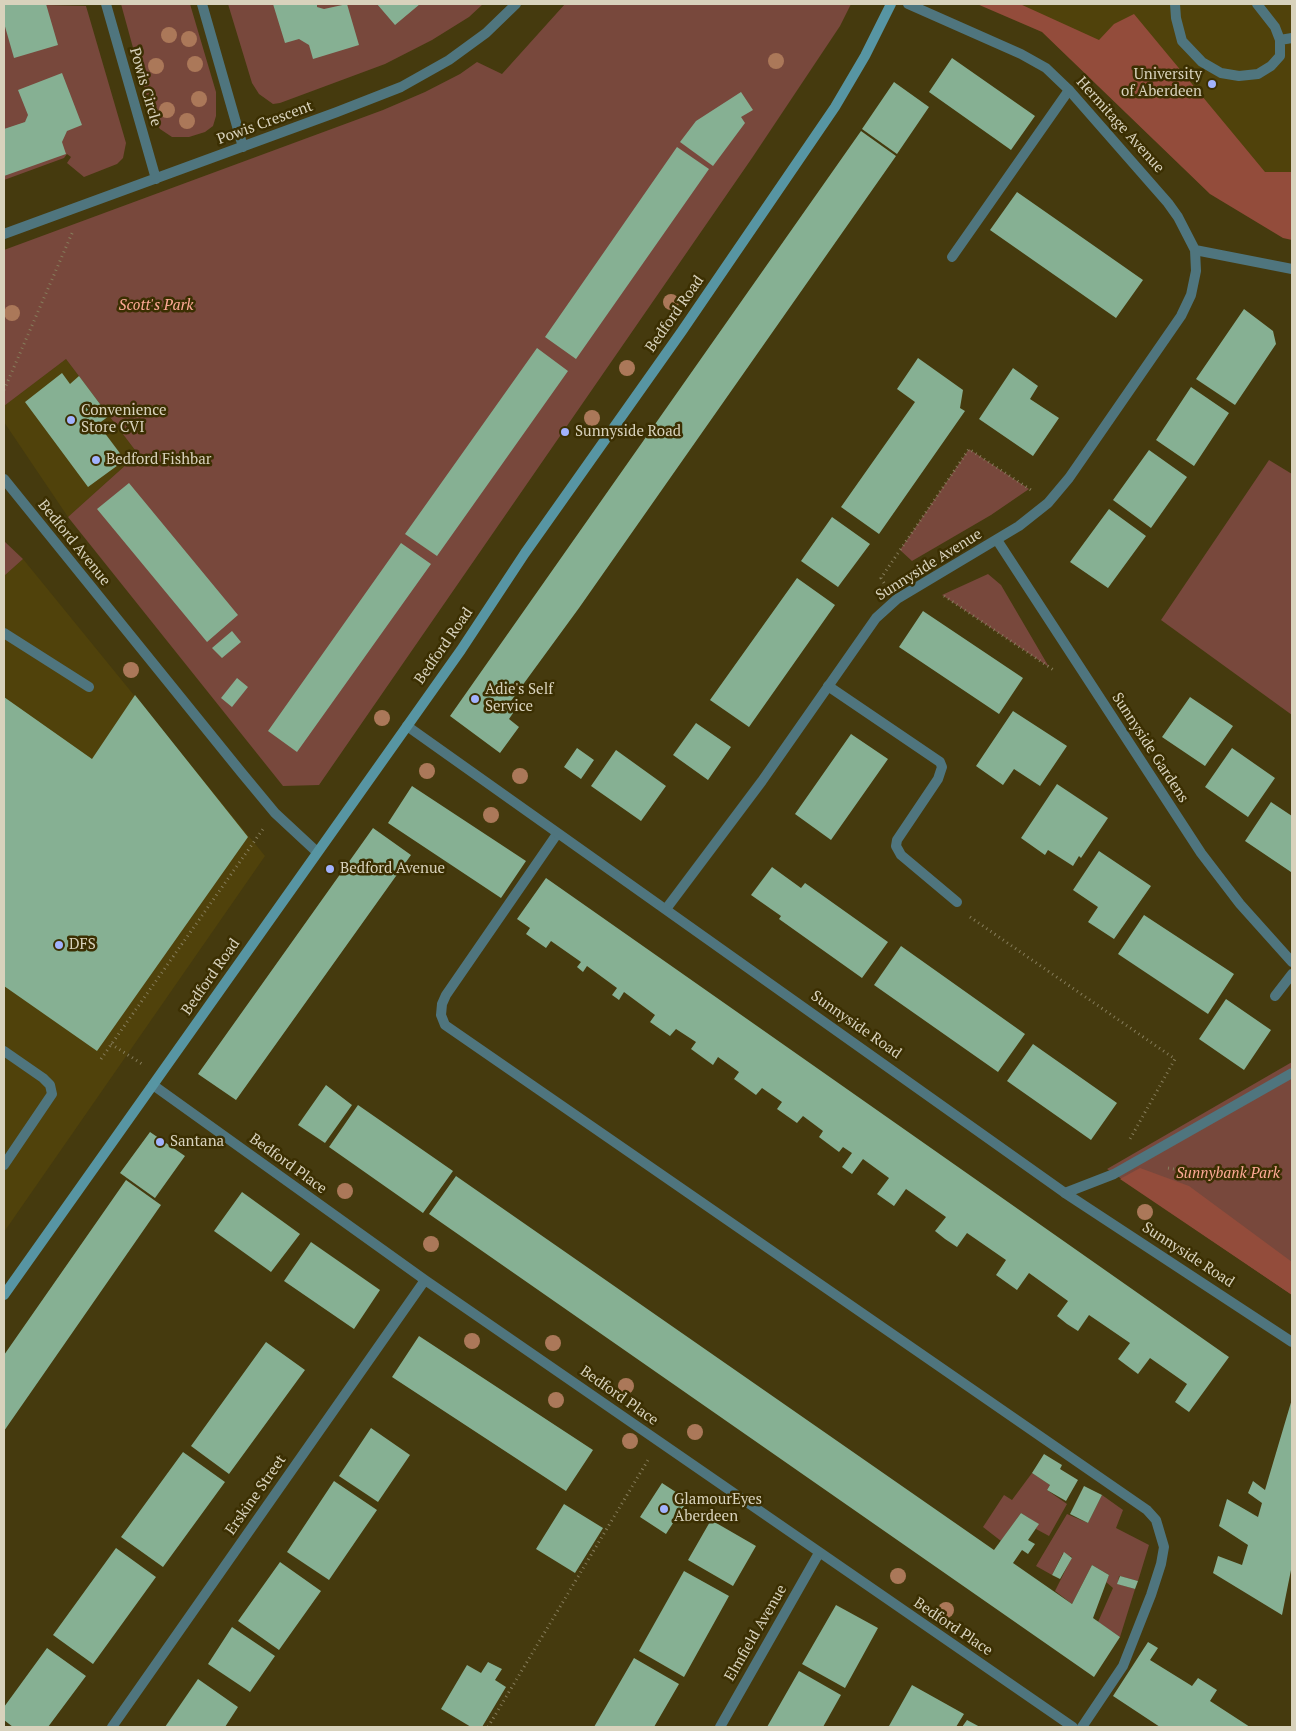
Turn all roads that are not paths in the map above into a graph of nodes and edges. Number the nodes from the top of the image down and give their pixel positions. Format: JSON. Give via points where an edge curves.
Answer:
{"nodes":[{"id":1,"x":106,"y":4,"type":"edge"},
{"id":2,"x":202,"y":4,"type":"edge"},
{"id":3,"x":516,"y":4,"type":"edge"},
{"id":4,"x":891,"y":4,"type":"edge"},
{"id":5,"x":908,"y":4,"type":"edge"},
{"id":6,"x":1175,"y":4,"type":"edge"},
{"id":7,"x":1257,"y":4,"type":"edge"},
{"id":8,"x":1292,"y":38,"type":"edge"},
{"id":9,"x":1280,"y":40,"type":"junction"},
{"id":10,"x":1069,"y":90,"type":"junction"},
{"id":11,"x":243,"y":147,"type":"junction"},
{"id":12,"x":156,"y":179,"type":"junction"},
{"id":13,"x":4,"y":234,"type":"edge"},
{"id":14,"x":1195,"y":250,"type":"junction"},
{"id":15,"x":952,"y":257,"type":"dead end"},
{"id":16,"x":1292,"y":269,"type":"edge"},
{"id":17,"x":4,"y":479,"type":"edge"},
{"id":18,"x":998,"y":540,"type":"junction"},
{"id":19,"x":4,"y":633,"type":"edge"},
{"id":20,"x":828,"y":686,"type":"junction"},
{"id":21,"x":89,"y":687,"type":"dead end"},
{"id":22,"x":407,"y":726,"type":"junction"},
{"id":23,"x":557,"y":834,"type":"junction"},
{"id":24,"x":316,"y":852,"type":"junction"},
{"id":25,"x":957,"y":902,"type":"road end"},
{"id":26,"x":666,"y":910,"type":"junction"},
{"id":27,"x":1292,"y":962,"type":"edge"},
{"id":28,"x":1292,"y":974,"type":"edge"},
{"id":29,"x":1275,"y":996,"type":"dead end"},
{"id":30,"x":4,"y":1051,"type":"edge"},
{"id":31,"x":1292,"y":1073,"type":"edge"},
{"id":32,"x":156,"y":1080,"type":"junction"},
{"id":33,"x":4,"y":1165,"type":"edge"},
{"id":34,"x":1065,"y":1193,"type":"junction"},
{"id":35,"x":425,"y":1280,"type":"junction"},
{"id":36,"x":4,"y":1295,"type":"edge"},
{"id":37,"x":1292,"y":1342,"type":"edge"},
{"id":38,"x":819,"y":1553,"type":"junction"},
{"id":39,"x":112,"y":1727,"type":"edge"},
{"id":40,"x":720,"y":1727,"type":"edge"},
{"id":41,"x":1073,"y":1727,"type":"edge"},
{"id":42,"x":1082,"y":1727,"type":"edge"}],
"edges":[{"from":1,"to":12,"type":"street","name":"Powis Circle"},
{"from":2,"to":11,"type":"street"},
{"from":3,"to":11,"type":"street","name":"Powis Crescent","via":[[486,33],[449,60],[401,87]]},
{"from":4,"to":22,"type":"street","name":"Bedford Road","via":[[865,56],[797,164]]},
{"from":5,"to":10,"type":"street","name":"Hermitage Avenue","via":[[1021,54],[1046,68]]},
{"from":6,"to":9,"type":"street","via":[[1182,41],[1202,62],[1220,73],[1258,74],[1280,56]]},
{"from":7,"to":9,"type":"street","via":[[1271,20]]},
{"from":8,"to":9,"type":"street"},
{"from":10,"to":14,"type":"street","name":"Hermitage Avenue","via":[[1168,203]]},
{"from":10,"to":15,"type":"street"},
{"from":11,"to":12,"type":"street","name":"Powis Crescent"},
{"from":12,"to":13,"type":"street","name":"Powis Crescent"},
{"from":14,"to":16,"type":"street"},
{"from":14,"to":18,"type":"street","name":"Sunnyside Avenue","via":[[1196,271],[1191,295],[1181,316],[1069,478],[1034,516]]},
{"from":17,"to":24,"type":"street","name":"Bedford Avenue","via":[[241,772],[280,818]]},
{"from":18,"to":20,"type":"street","name":"Sunnyside Avenue","via":[[885,608]]},
{"from":18,"to":27,"type":"street","name":"Sunnyside Gardens","via":[[1201,852],[1245,910]]},
{"from":19,"to":21,"type":"street"},
{"from":20,"to":25,"type":"street","via":[[940,762],[942,767],[938,779],[896,846],[901,855]]},
{"from":20,"to":26,"type":"street","name":"Sunnyside Avenue"},
{"from":22,"to":23,"type":"street","name":"Sunnyside Road"},
{"from":22,"to":24,"type":"street","name":"Bedford Road"},
{"from":23,"to":26,"type":"street","name":"Sunnyside Road"},
{"from":23,"to":42,"type":"street","via":[[446,995],[441,1015],[445,1025],[1156,1520],[1164,1547],[1162,1564],[1124,1666]]},
{"from":24,"to":32,"type":"street","name":"Bedford Road"},
{"from":26,"to":34,"type":"street","name":"Sunnyside Road"},
{"from":28,"to":29,"type":"street"},
{"from":30,"to":33,"type":"street","via":[[43,1078],[50,1085],[52,1094]]},
{"from":31,"to":34,"type":"street","via":[[1114,1174]]},
{"from":32,"to":35,"type":"street","name":"Bedford Place"},
{"from":32,"to":36,"type":"street","name":"Bedford Road"},
{"from":34,"to":37,"type":"street","name":"Sunnyside Road"},
{"from":35,"to":38,"type":"street","name":"Bedford Place"},
{"from":35,"to":39,"type":"street","name":"Erskine Street"},
{"from":38,"to":40,"type":"street","name":"Elmfield Avenue"},
{"from":38,"to":41,"type":"street","name":"Bedford Place"}]}
